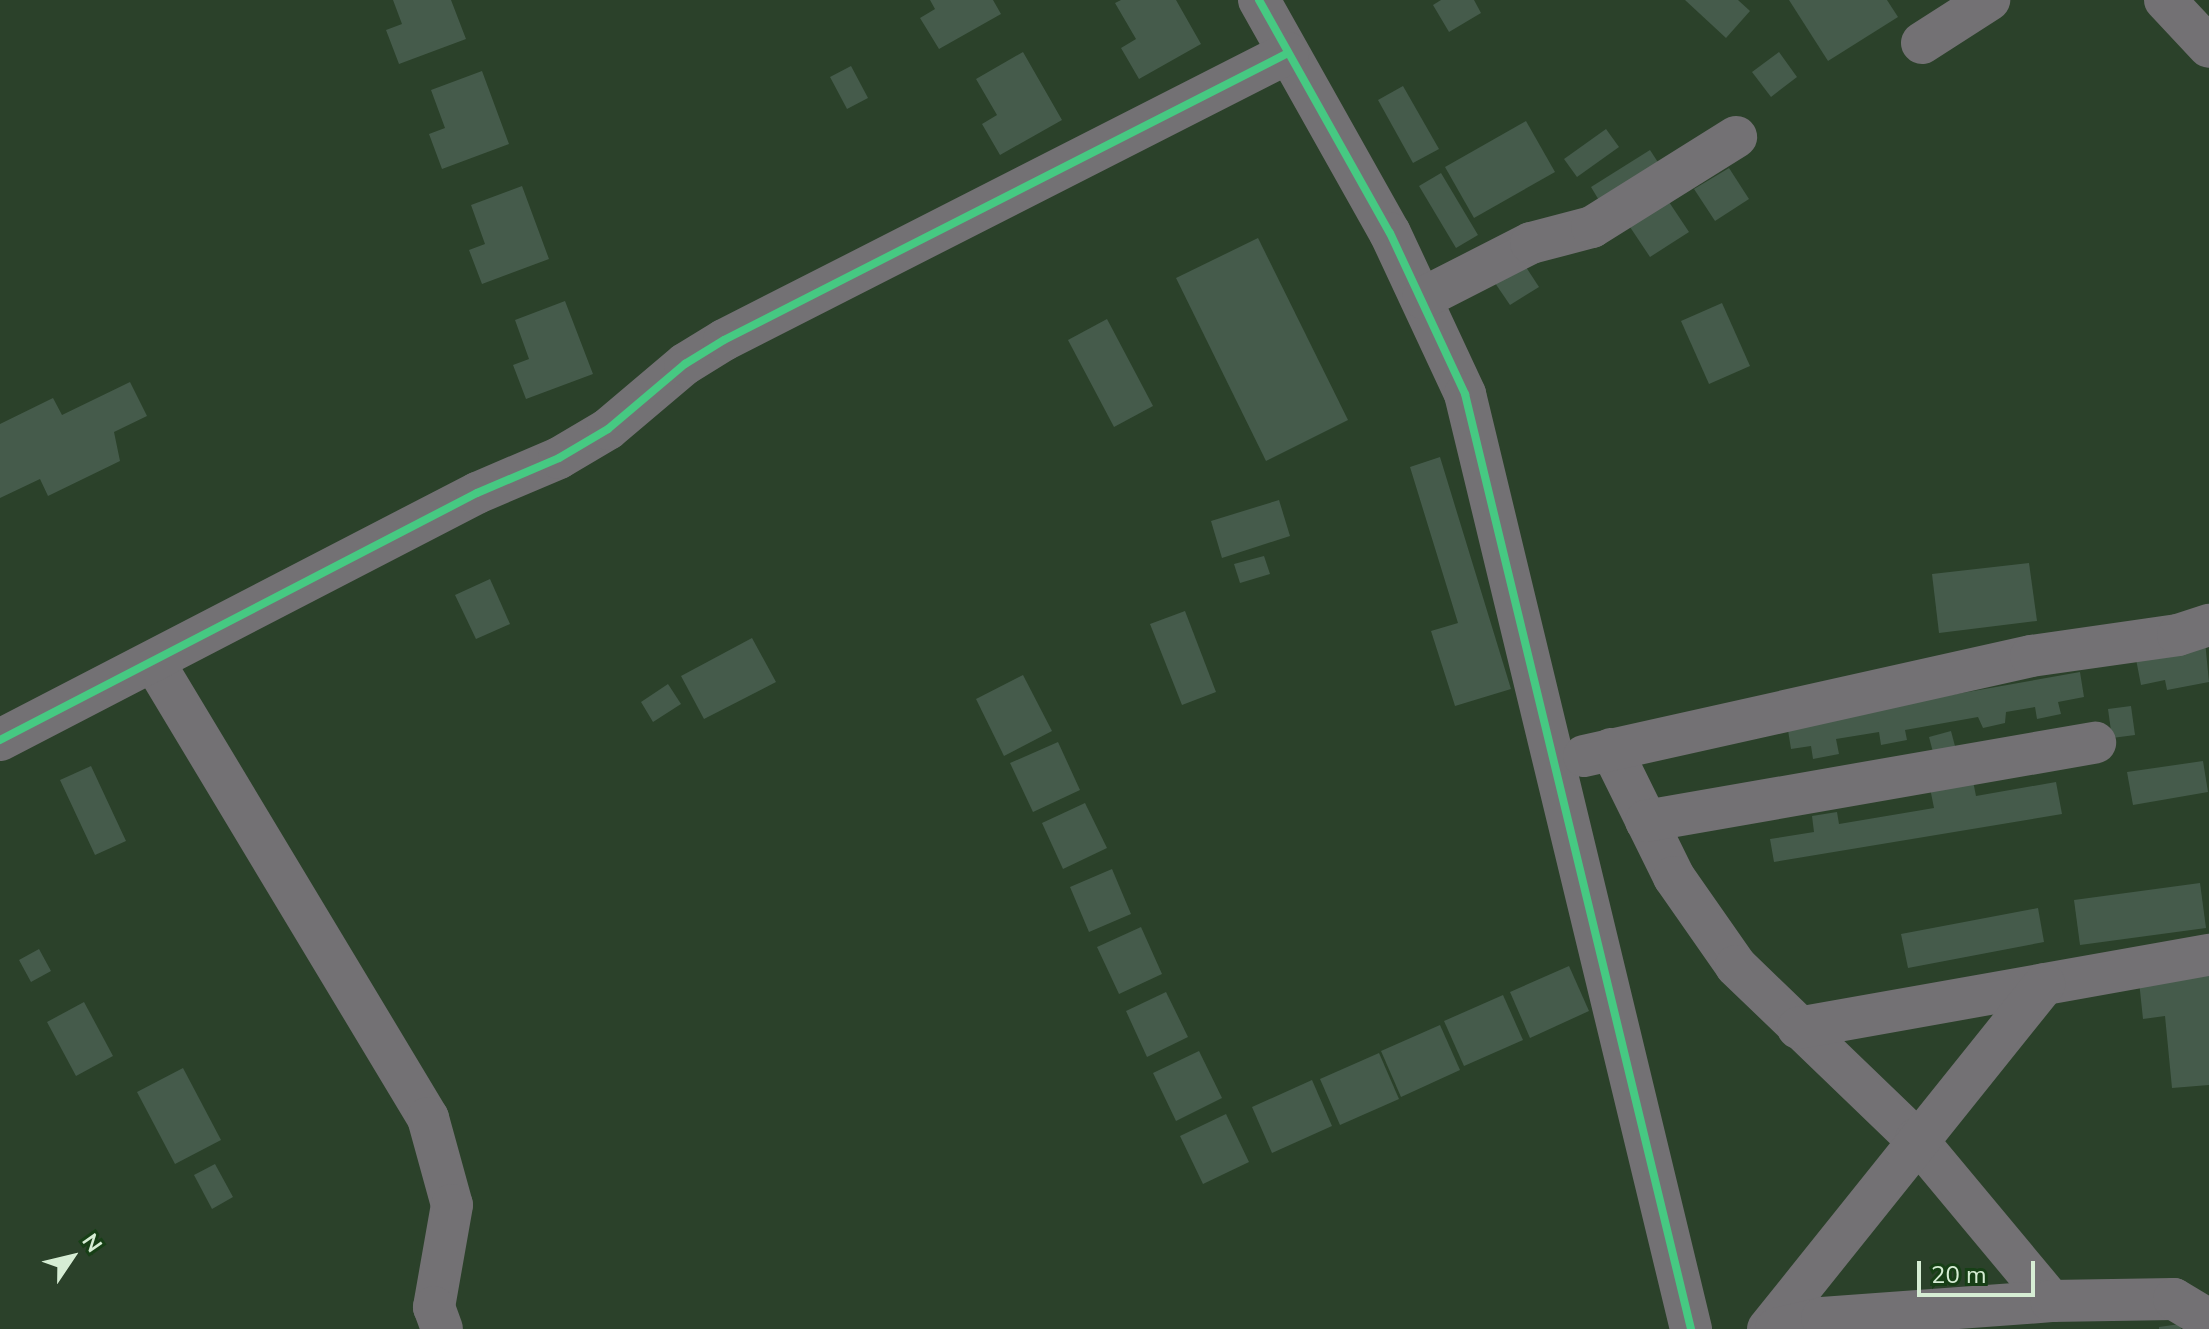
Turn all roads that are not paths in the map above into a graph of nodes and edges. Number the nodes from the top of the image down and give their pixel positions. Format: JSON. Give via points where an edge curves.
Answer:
{"nodes":[{"id":1,"x":1259,"y":0,"type":"edge"},
{"id":2,"x":1989,"y":0,"type":"edge"},
{"id":3,"x":2165,"y":0,"type":"edge"},
{"id":4,"x":1922,"y":43,"type":"dead end"},
{"id":5,"x":2209,"y":47,"type":"edge"},
{"id":6,"x":1288,"y":53,"type":"junction"},
{"id":7,"x":1736,"y":137,"type":"dead end"},
{"id":8,"x":1423,"y":298,"type":"junction"},
{"id":9,"x":2209,"y":625,"type":"edge"},
{"id":10,"x":155,"y":664,"type":"junction"},
{"id":11,"x":0,"y":740,"type":"edge"},
{"id":12,"x":2095,"y":743,"type":"dead end"},
{"id":13,"x":1611,"y":749,"type":"junction"},
{"id":14,"x":1556,"y":763,"type":"junction"},
{"id":15,"x":1646,"y":821,"type":"junction"},
{"id":16,"x":2209,"y":955,"type":"edge"},
{"id":17,"x":2044,"y":984,"type":"junction"},
{"id":18,"x":1798,"y":1028,"type":"junction"},
{"id":19,"x":1916,"y":1139,"type":"junction"},
{"id":20,"x":2051,"y":1301,"type":"junction"},
{"id":21,"x":2209,"y":1320,"type":"edge"},
{"id":22,"x":442,"y":1329,"type":"edge"},
{"id":23,"x":1691,"y":1329,"type":"edge"},
{"id":24,"x":1768,"y":1329,"type":"edge"},
{"id":25,"x":1776,"y":1329,"type":"edge"}],
"edges":[{"from":1,"to":6,"type":"street"},
{"from":2,"to":4,"type":"street"},
{"from":3,"to":5,"type":"street"},
{"from":6,"to":8,"type":"street"},
{"from":6,"to":10,"type":"street","via":[[724,340],[685,364],[608,429],[559,458],[477,493],[304,581]]},
{"from":7,"to":8,"type":"street","via":[[1592,227],[1531,243]]},
{"from":8,"to":14,"type":"street","via":[[1465,394]]},
{"from":9,"to":13,"type":"street","via":[[2178,635],[2031,656]]},
{"from":10,"to":11,"type":"street"},
{"from":10,"to":22,"type":"street","via":[[428,1118],[452,1205],[434,1307]]},
{"from":12,"to":15,"type":"street"},
{"from":13,"to":14,"type":"street"},
{"from":13,"to":15,"type":"street"},
{"from":14,"to":23,"type":"street"},
{"from":15,"to":18,"type":"street","via":[[1674,877],[1736,966]]},
{"from":16,"to":17,"type":"street"},
{"from":17,"to":18,"type":"street"},
{"from":17,"to":19,"type":"street"},
{"from":18,"to":19,"type":"street"},
{"from":19,"to":20,"type":"street"},
{"from":19,"to":24,"type":"street"},
{"from":20,"to":21,"type":"street","via":[[2174,1299]]},
{"from":20,"to":25,"type":"street","via":[[1822,1318]]}]}
